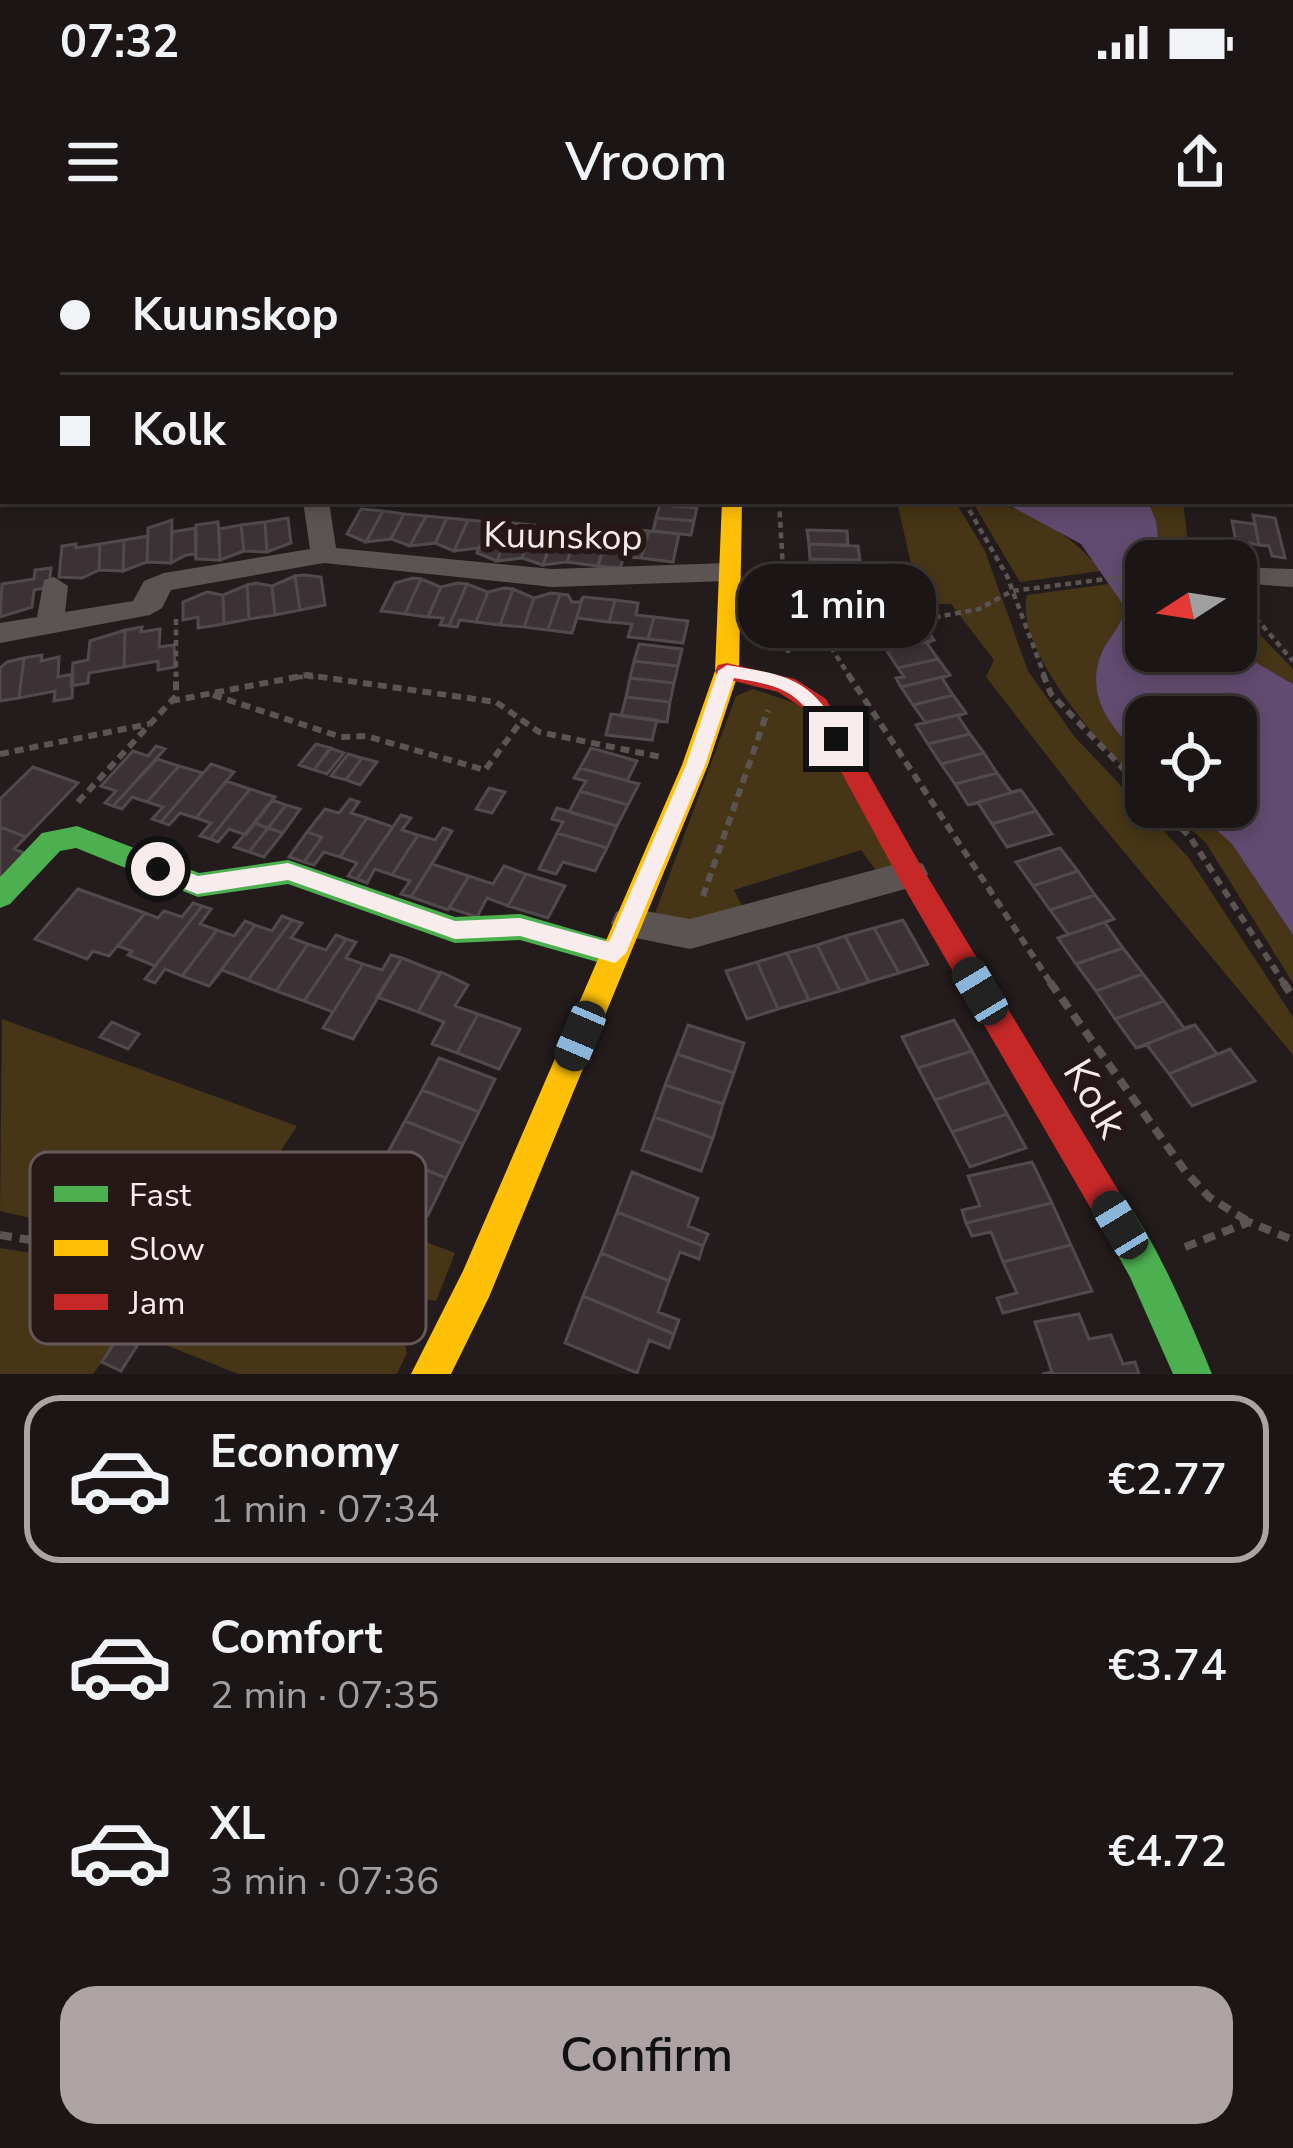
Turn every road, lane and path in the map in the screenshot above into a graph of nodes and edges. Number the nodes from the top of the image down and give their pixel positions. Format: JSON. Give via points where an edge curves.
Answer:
{"nodes":[{"id":1,"x":316,"y":504,"type":"edge"},
{"id":2,"x":732,"y":504,"type":"edge"},
{"id":3,"x":779,"y":504,"type":"edge"},
{"id":4,"x":966,"y":504,"type":"edge"},
{"id":5,"x":324,"y":555,"type":"junction"},
{"id":6,"x":728,"y":572,"type":"junction"},
{"id":7,"x":1125,"y":577,"type":"edge"},
{"id":8,"x":1293,"y":578,"type":"edge"},
{"id":9,"x":176,"y":580,"type":"junction"},
{"id":10,"x":1257,"y":583,"type":"edge"},
{"id":11,"x":53,"y":586,"type":"dead end"},
{"id":12,"x":1012,"y":590,"type":"junction"},
{"id":13,"x":1257,"y":612,"type":"edge"},
{"id":14,"x":50,"y":625,"type":"junction"},
{"id":15,"x":0,"y":633,"type":"edge"},
{"id":16,"x":825,"y":638,"type":"junction"},
{"id":17,"x":790,"y":645,"type":"junction"},
{"id":18,"x":1293,"y":662,"type":"edge"},
{"id":19,"x":727,"y":671,"type":"junction"},
{"id":20,"x":778,"y":680,"type":"junction"},
{"id":21,"x":209,"y":694,"type":"junction"},
{"id":22,"x":171,"y":701,"type":"junction"},
{"id":23,"x":522,"y":720,"type":"junction"},
{"id":24,"x":151,"y":724,"type":"junction"},
{"id":25,"x":0,"y":754,"type":"edge"},
{"id":26,"x":695,"y":765,"type":"junction"},
{"id":27,"x":1125,"y":770,"type":"edge"},
{"id":28,"x":1181,"y":828,"type":"edge"},
{"id":29,"x":52,"y":841,"type":"junction"},
{"id":30,"x":910,"y":874,"type":"junction"},
{"id":31,"x":0,"y":896,"type":"edge"},
{"id":32,"x":690,"y":934,"type":"junction"},
{"id":33,"x":622,"y":938,"type":"junction"},
{"id":34,"x":1293,"y":998,"type":"edge"},
{"id":35,"x":1250,"y":1222,"type":"junction"},
{"id":36,"x":0,"y":1235,"type":"edge"},
{"id":37,"x":30,"y":1240,"type":"edge"},
{"id":38,"x":1293,"y":1240,"type":"edge"},
{"id":39,"x":1143,"y":1264,"type":"junction"},
{"id":40,"x":426,"y":1330,"type":"edge"},
{"id":41,"x":451,"y":1336,"type":"junction"},
{"id":42,"x":430,"y":1374,"type":"edge"},
{"id":43,"x":1192,"y":1374,"type":"edge"}],
"edges":[{"from":1,"to":5,"type":"street"},
{"from":2,"to":6,"type":"street"},
{"from":3,"to":17,"type":"path"},
{"from":4,"to":12,"type":"path"},
{"from":5,"to":6,"type":"street","name":"Kuunskop","via":[[552,578]]},
{"from":5,"to":9,"type":"street","name":"Kuunskop"},
{"from":6,"to":19,"type":"street"},
{"from":7,"to":12,"type":"path"},
{"from":8,"to":10,"type":"street"},
{"from":9,"to":14,"type":"street","name":"Kuunskop","via":[[154,587],[152,602],[140,610]]},
{"from":9,"to":22,"type":"path"},
{"from":11,"to":14,"type":"street"},
{"from":12,"to":16,"type":"path","via":[[979,609]]},
{"from":12,"to":27,"type":"path","via":[[1051,694]]},
{"from":13,"to":18,"type":"path"},
{"from":14,"to":15,"type":"street","name":"Kuunskop"},
{"from":16,"to":17,"type":"path"},
{"from":16,"to":35,"type":"path","via":[[1185,1171]]},
{"from":17,"to":20,"type":"path"},
{"from":19,"to":20,"type":"street","name":"Kolk"},
{"from":19,"to":26,"type":"street"},
{"from":20,"to":30,"type":"street","name":"Kolk","via":[[817,706]]},
{"from":20,"to":32,"type":"path"},
{"from":21,"to":22,"type":"path"},
{"from":21,"to":23,"type":"path","via":[[307,674],[496,702]]},
{"from":21,"to":23,"type":"path","via":[[340,737],[366,736],[485,770]]},
{"from":22,"to":24,"type":"path"},
{"from":23,"to":26,"type":"path","via":[[539,732]]},
{"from":24,"to":25,"type":"path"},
{"from":24,"to":29,"type":"path"},
{"from":26,"to":33,"type":"street"},
{"from":28,"to":34,"type":"path"},
{"from":29,"to":31,"type":"street"},
{"from":29,"to":33,"type":"street","via":[[77,837],[197,885],[288,872],[455,930],[520,927]]},
{"from":30,"to":32,"type":"street"},
{"from":30,"to":39,"type":"street","name":"Kolk"},
{"from":32,"to":33,"type":"street"},
{"from":33,"to":41,"type":"street"},
{"from":35,"to":38,"type":"path"},
{"from":35,"to":39,"type":"path"},
{"from":36,"to":37,"type":"path"},
{"from":39,"to":43,"type":"street","name":"Kolk"},
{"from":40,"to":41,"type":"path"},
{"from":41,"to":42,"type":"street"}]}
